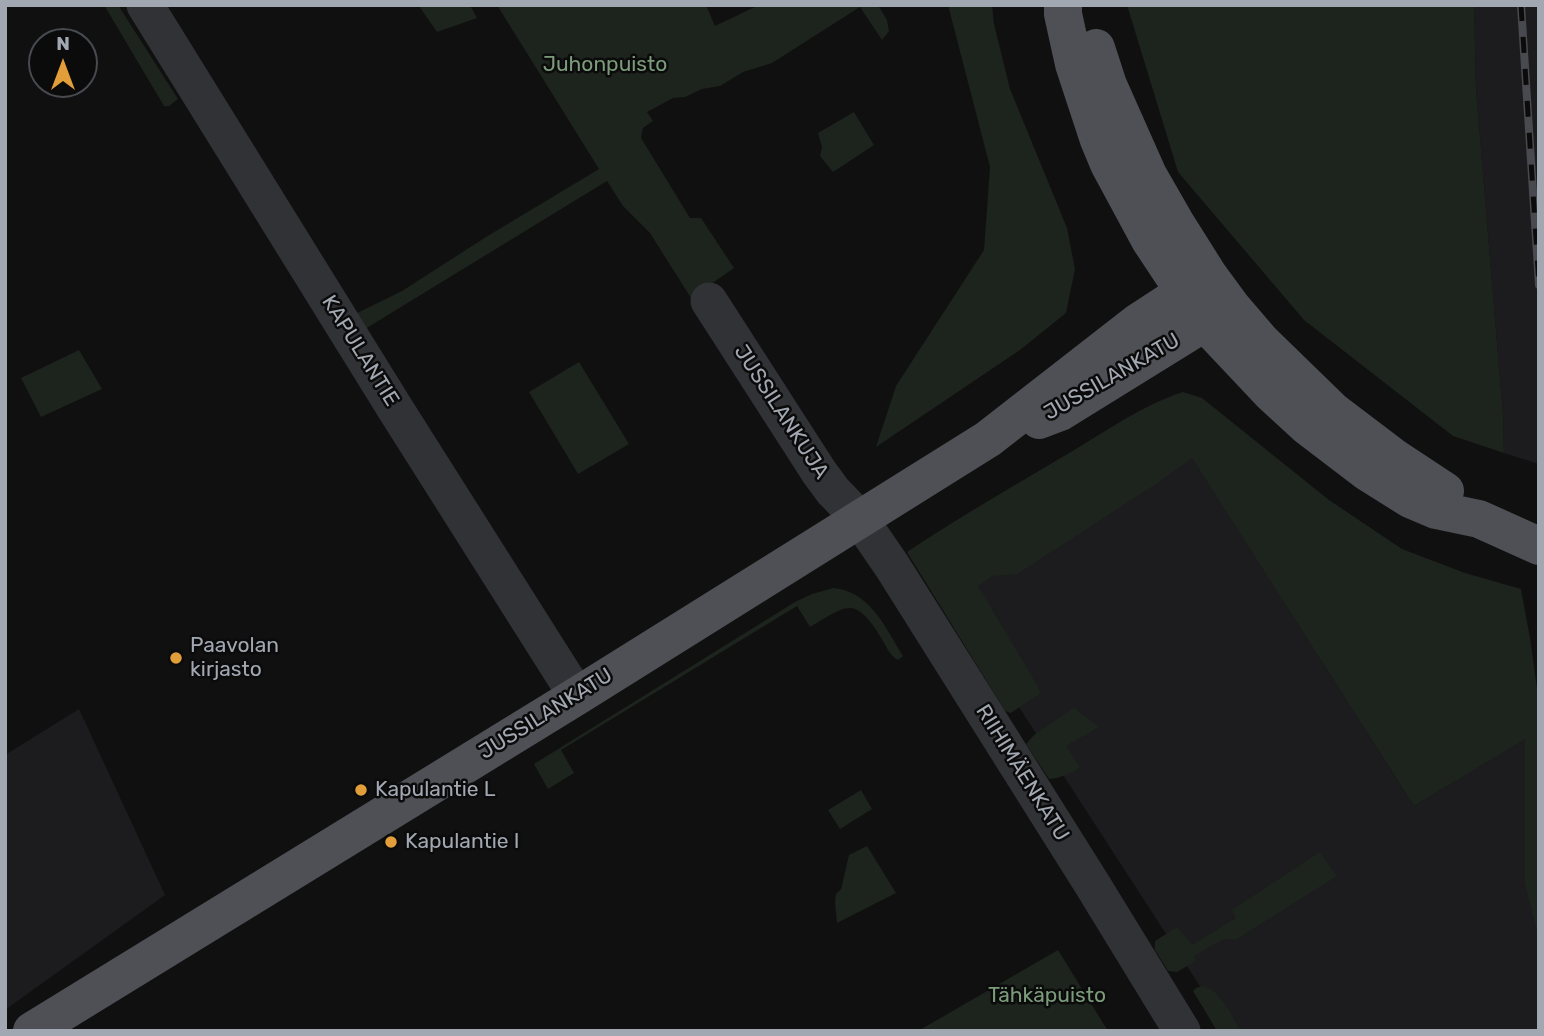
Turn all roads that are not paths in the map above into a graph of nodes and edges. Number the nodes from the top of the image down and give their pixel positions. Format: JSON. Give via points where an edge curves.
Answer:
{"nodes":[{"id":1,"x":145,"y":5,"type":"edge"},
{"id":2,"x":1063,"y":5,"type":"edge"},
{"id":3,"x":1084,"y":5,"type":"edge"},
{"id":4,"x":709,"y":300,"type":"dead end"},
{"id":5,"x":1207,"y":300,"type":"junction"},
{"id":6,"x":859,"y":518,"type":"junction"},
{"id":7,"x":1539,"y":546,"type":"edge"},
{"id":8,"x":577,"y":696,"type":"junction"},
{"id":9,"x":32,"y":1031,"type":"edge"},
{"id":10,"x":1182,"y":1031,"type":"edge"}],
"edges":[{"from":1,"to":8,"type":"street","name":"KAPULANTIE"},
{"from":2,"to":5,"type":"main road","via":[[1074,64],[1123,192],[1150,240]]},
{"from":3,"to":5,"type":"main road","via":[[1108,85],[1175,222]]},
{"from":4,"to":6,"type":"street","name":"JUSSILANKUJA","via":[[819,472]]},
{"from":5,"to":6,"type":"main road","name":"JUSSILANKATU","via":[[1059,412],[988,439]]},
{"from":5,"to":7,"type":"main road","via":[[1271,393],[1336,450],[1410,499],[1479,519]]},
{"from":6,"to":8,"type":"main road","name":"JUSSILANKATU"},
{"from":6,"to":10,"type":"street","name":"RIIHIMÄENKATU"},
{"from":8,"to":9,"type":"main road","name":"JUSSILANKATU"}]}
